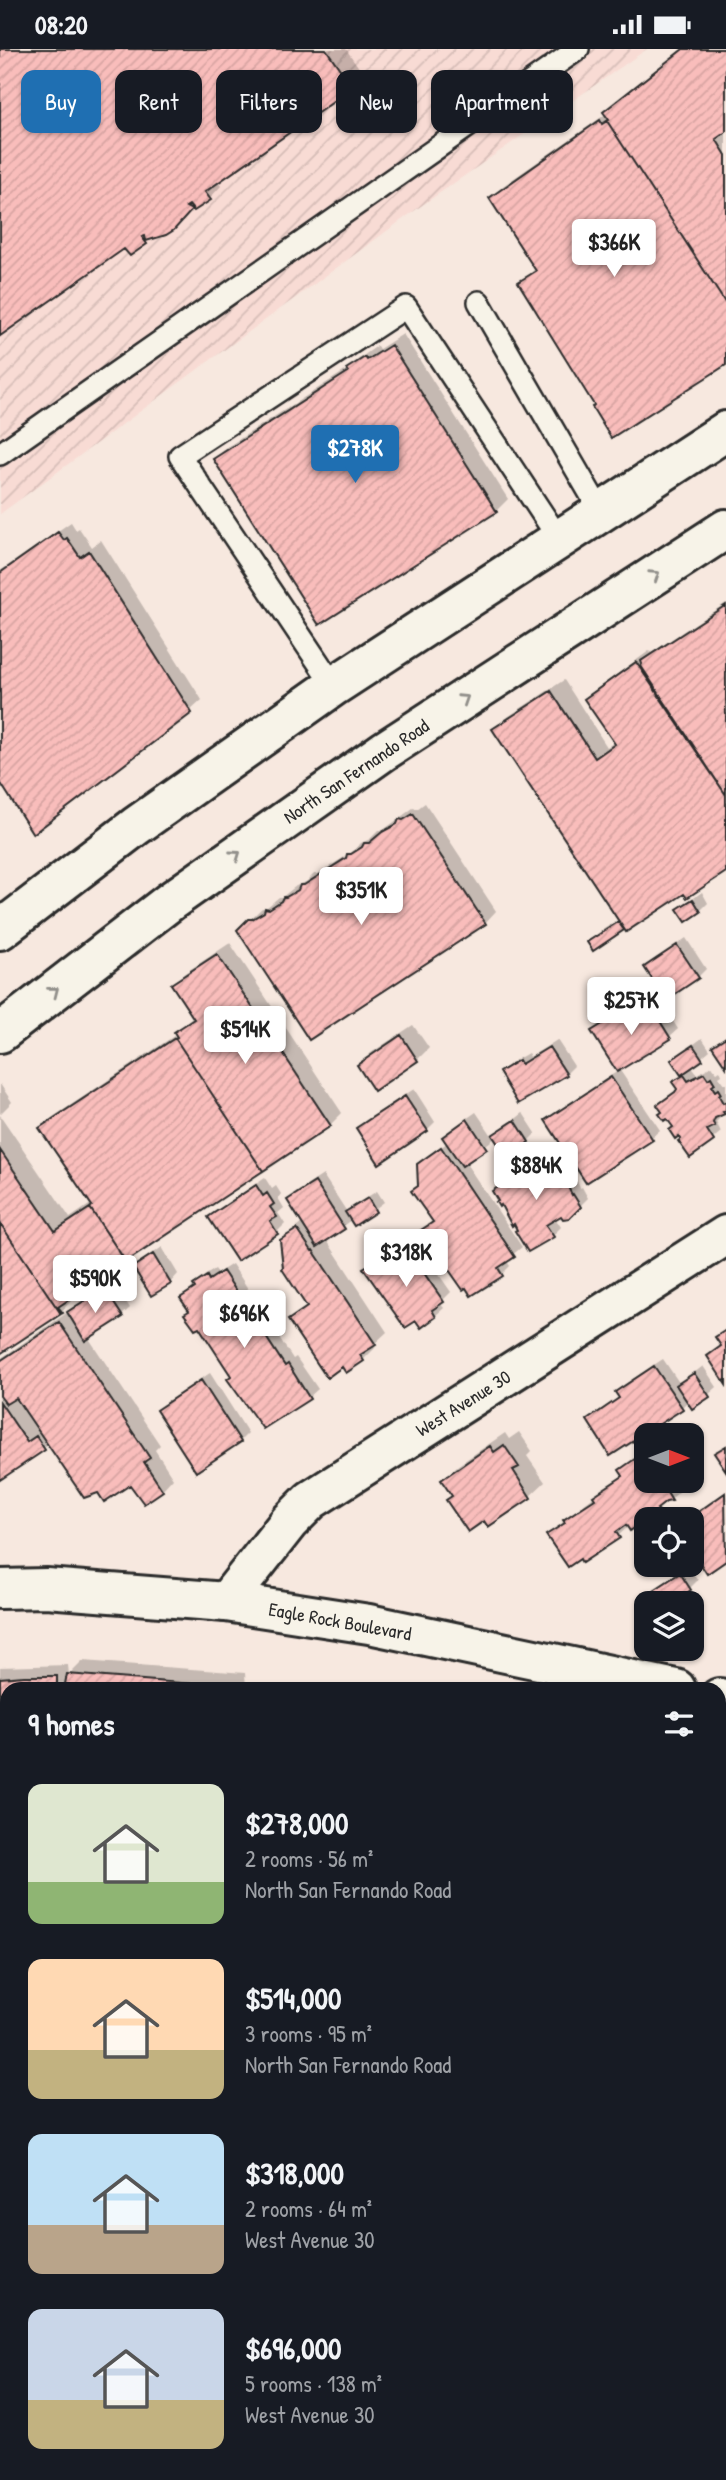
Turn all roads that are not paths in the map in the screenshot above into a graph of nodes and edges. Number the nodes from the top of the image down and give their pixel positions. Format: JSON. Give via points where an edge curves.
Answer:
{"nodes":[{"id":1,"x":578,"y":49,"type":"edge"},
{"id":2,"x":478,"y":302,"type":"dead end"},
{"id":3,"x":726,"y":431,"type":"edge"},
{"id":4,"x":1,"y":452,"type":"edge"},
{"id":5,"x":601,"y":512,"type":"junction"},
{"id":6,"x":726,"y":529,"type":"edge"},
{"id":7,"x":559,"y":539,"type":"junction"},
{"id":8,"x":334,"y":686,"type":"junction"},
{"id":9,"x":0,"y":930,"type":"edge"},
{"id":10,"x":0,"y":1033,"type":"edge"},
{"id":11,"x":726,"y":1235,"type":"edge"},
{"id":12,"x":0,"y":1589,"type":"edge"},
{"id":13,"x":226,"y":1602,"type":"junction"},
{"id":14,"x":643,"y":1682,"type":"edge"}],
"edges":[{"from":1,"to":4,"type":"lane"},
{"from":2,"to":5,"type":"lane"},
{"from":3,"to":5,"type":"main road"},
{"from":5,"to":7,"type":"main road"},
{"from":10,"to":6,"type":"main road","name":"North San Fernando Road","one_way":true,"via":[[171,901],[384,751]]},
{"from":7,"to":8,"type":"main road"},
{"from":7,"to":8,"type":"lane","via":[[406,307],[180,456]]},
{"from":8,"to":9,"type":"main road","via":[[136,826]]},
{"from":11,"to":13,"type":"main road","name":"West Avenue 30","via":[[311,1500]]},
{"from":12,"to":13,"type":"main road","name":"Eagle Rock Boulevard","via":[[46,1588]]},
{"from":13,"to":14,"type":"main road","name":"Eagle Rock Boulevard","via":[[369,1624]]}]}
